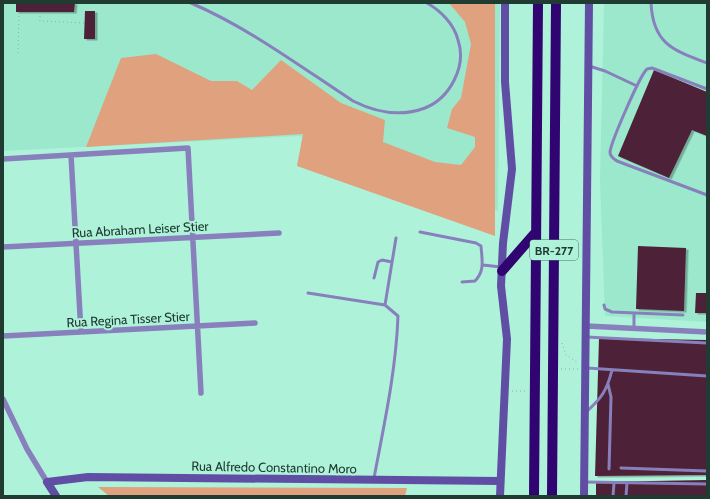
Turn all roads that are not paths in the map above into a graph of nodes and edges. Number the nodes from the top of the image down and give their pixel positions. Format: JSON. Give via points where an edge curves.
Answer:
{"nodes":[{"id":1,"x":191,"y":3,"type":"edge"},
{"id":2,"x":427,"y":3,"type":"edge"},
{"id":3,"x":505,"y":3,"type":"edge"},
{"id":4,"x":538,"y":3,"type":"edge"},
{"id":5,"x":556,"y":3,"type":"edge"},
{"id":6,"x":589,"y":3,"type":"edge"},
{"id":7,"x":651,"y":3,"type":"edge"},
{"id":8,"x":707,"y":63,"type":"edge"},
{"id":9,"x":588,"y":66,"type":"junction"},
{"id":10,"x":637,"y":86,"type":"junction"},
{"id":11,"x":707,"y":89,"type":"edge"},
{"id":12,"x":71,"y":155,"type":"junction"},
{"id":13,"x":3,"y":160,"type":"edge"},
{"id":14,"x":707,"y":195,"type":"edge"},
{"id":15,"x":279,"y":232,"type":"dead end"},
{"id":16,"x":420,"y":232,"type":"dead end"},
{"id":17,"x":536,"y":232,"type":"junction"},
{"id":18,"x":193,"y":237,"type":"junction"},
{"id":19,"x":396,"y":238,"type":"dead end"},
{"id":20,"x":76,"y":243,"type":"junction"},
{"id":21,"x":3,"y":247,"type":"edge"},
{"id":22,"x":392,"y":262,"type":"junction"},
{"id":23,"x":483,"y":265,"type":"junction"},
{"id":24,"x":502,"y":269,"type":"junction"},
{"id":25,"x":374,"y":278,"type":"dead end"},
{"id":26,"x":462,"y":282,"type":"dead end"},
{"id":27,"x":308,"y":293,"type":"dead end"},
{"id":28,"x":604,"y":304,"type":"dead end"},
{"id":29,"x":384,"y":305,"type":"junction"},
{"id":30,"x":634,"y":313,"type":"junction"},
{"id":31,"x":683,"y":315,"type":"dead end"},
{"id":32,"x":255,"y":323,"type":"dead end"},
{"id":33,"x":197,"y":326,"type":"junction"},
{"id":34,"x":586,"y":326,"type":"junction"},
{"id":35,"x":634,"y":328,"type":"junction"},
{"id":36,"x":82,"y":332,"type":"junction"},
{"id":37,"x":707,"y":332,"type":"edge"},
{"id":38,"x":3,"y":336,"type":"edge"},
{"id":39,"x":586,"y":337,"type":"junction"},
{"id":40,"x":707,"y":344,"type":"edge"},
{"id":41,"x":586,"y":368,"type":"junction"},
{"id":42,"x":612,"y":370,"type":"junction"},
{"id":43,"x":707,"y":376,"type":"edge"},
{"id":44,"x":608,"y":384,"type":"junction"},
{"id":45,"x":201,"y":393,"type":"dead end"},
{"id":46,"x":3,"y":399,"type":"edge"},
{"id":47,"x":585,"y":413,"type":"junction"},
{"id":48,"x":621,"y":468,"type":"dead end"},
{"id":49,"x":608,"y":469,"type":"dead end"},
{"id":50,"x":707,"y":472,"type":"edge"},
{"id":51,"x":373,"y":480,"type":"junction"},
{"id":52,"x":500,"y":481,"type":"junction"},
{"id":53,"x":47,"y":482,"type":"junction"},
{"id":54,"x":584,"y":482,"type":"junction"},
{"id":55,"x":614,"y":483,"type":"junction"},
{"id":56,"x":627,"y":483,"type":"junction"},
{"id":57,"x":707,"y":484,"type":"edge"},
{"id":58,"x":56,"y":496,"type":"edge"},
{"id":59,"x":500,"y":496,"type":"edge"},
{"id":60,"x":534,"y":496,"type":"edge"},
{"id":61,"x":552,"y":496,"type":"edge"},
{"id":62,"x":584,"y":496,"type":"edge"},
{"id":63,"x":613,"y":496,"type":"edge"},
{"id":64,"x":626,"y":496,"type":"edge"}],
"edges":[{"from":1,"to":2,"type":"lane","via":[[263,42],[353,102],[395,113],[426,108],[449,90],[456,77],[460,51],[458,39],[450,23],[437,9]]},
{"from":3,"to":24,"type":"street","via":[[505,82],[512,169]]},
{"from":4,"to":17,"type":"highway","number":"BR-277"},
{"from":5,"to":61,"type":"highway","number":"BR-277"},
{"from":6,"to":9,"type":"street"},
{"from":7,"to":8,"type":"lane","via":[[652,20],[666,44],[680,53]]},
{"from":9,"to":10,"type":"lane"},
{"from":9,"to":34,"type":"street"},
{"from":10,"to":11,"type":"lane","via":[[644,72],[652,68]]},
{"from":10,"to":14,"type":"lane","via":[[613,140],[610,153],[612,158]]},
{"from":12,"to":13,"type":"street"},
{"from":12,"to":18,"type":"street","via":[[188,148]]},
{"from":12,"to":20,"type":"street"},
{"from":15,"to":18,"type":"street","name":"Rua Abraham Leiser Stier"},
{"from":16,"to":23,"type":"lane","via":[[476,243],[481,246]]},
{"from":17,"to":24,"type":"highway"},
{"from":17,"to":60,"type":"highway","number":"BR-277"},
{"from":18,"to":20,"type":"street","name":"Rua Abraham Leiser Stier"},
{"from":18,"to":33,"type":"street"},
{"from":19,"to":22,"type":"lane"},
{"from":20,"to":21,"type":"street","name":"Rua Abraham Leiser Stier"},
{"from":20,"to":36,"type":"street"},
{"from":22,"to":25,"type":"lane","via":[[378,262]]},
{"from":22,"to":29,"type":"lane"},
{"from":23,"to":24,"type":"lane"},
{"from":23,"to":26,"type":"lane","via":[[480,276],[475,281]]},
{"from":24,"to":52,"type":"street","via":[[501,286],[507,339]]},
{"from":27,"to":29,"type":"lane"},
{"from":28,"to":30,"type":"lane","via":[[608,311]]},
{"from":29,"to":51,"type":"lane","via":[[398,316],[397,334],[387,414]]},
{"from":30,"to":31,"type":"lane"},
{"from":30,"to":35,"type":"lane"},
{"from":32,"to":33,"type":"street","name":"Rua Regina Tisser Stier"},
{"from":33,"to":36,"type":"street","name":"Rua Regina Tisser Stier"},
{"from":33,"to":45,"type":"street"},
{"from":34,"to":35,"type":"street"},
{"from":34,"to":39,"type":"street"},
{"from":35,"to":37,"type":"street"},
{"from":36,"to":38,"type":"street","name":"Rua Regina Tisser Stier"},
{"from":39,"to":40,"type":"lane"},
{"from":39,"to":41,"type":"street"},
{"from":41,"to":42,"type":"lane"},
{"from":41,"to":47,"type":"street"},
{"from":42,"to":43,"type":"lane"},
{"from":42,"to":44,"type":"lane"},
{"from":44,"to":47,"type":"lane","via":[[601,399]]},
{"from":44,"to":49,"type":"lane","via":[[611,397]]},
{"from":46,"to":53,"type":"street","via":[[24,444]]},
{"from":47,"to":54,"type":"street"},
{"from":48,"to":50,"type":"lane"},
{"from":51,"to":52,"type":"street","name":"Rua Alfredo Constantino Moro"},
{"from":51,"to":53,"type":"street","name":"Rua Alfredo Constantino Moro","via":[[88,477]]},
{"from":52,"to":59,"type":"street"},
{"from":53,"to":58,"type":"street"},
{"from":54,"to":55,"type":"lane"},
{"from":54,"to":62,"type":"street"},
{"from":55,"to":56,"type":"lane"},
{"from":55,"to":63,"type":"lane"},
{"from":56,"to":57,"type":"lane"},
{"from":56,"to":64,"type":"lane"}]}
